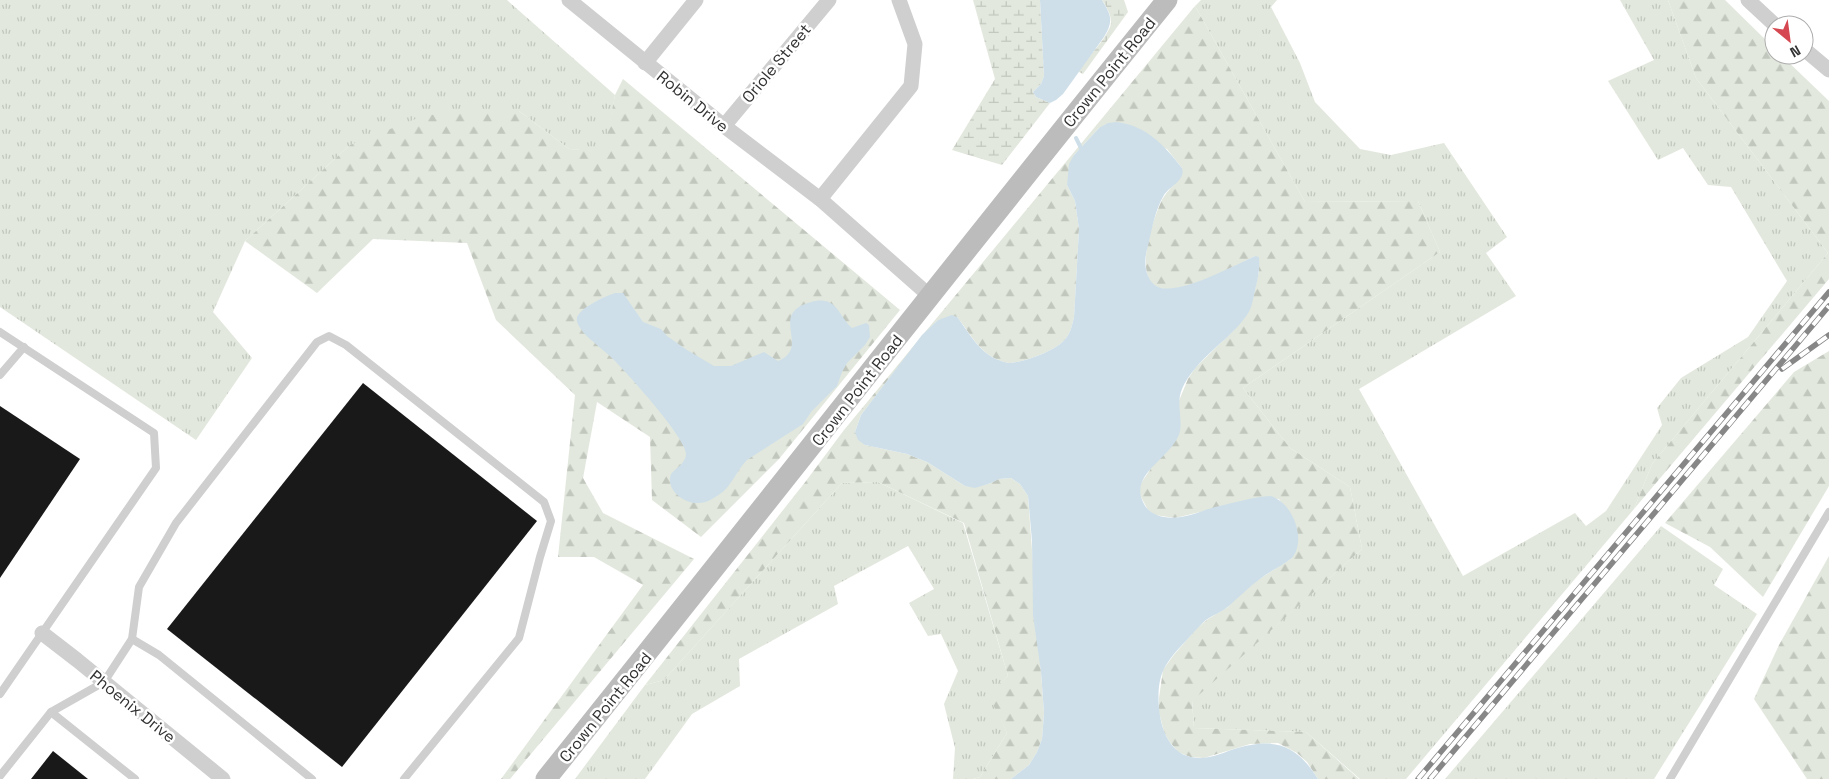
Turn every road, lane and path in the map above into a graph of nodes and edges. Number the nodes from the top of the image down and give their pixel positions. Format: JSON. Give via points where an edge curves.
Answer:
{"nodes":[{"id":1,"x":569,"y":0,"type":"edge"},
{"id":2,"x":696,"y":0,"type":"edge"},
{"id":3,"x":829,"y":0,"type":"edge"},
{"id":4,"x":899,"y":0,"type":"edge"},
{"id":5,"x":1167,"y":0,"type":"edge"},
{"id":6,"x":1748,"y":0,"type":"edge"},
{"id":7,"x":1765,"y":15,"type":"edge"},
{"id":8,"x":1814,"y":57,"type":"edge"},
{"id":9,"x":645,"y":62,"type":"junction"},
{"id":10,"x":1829,"y":70,"type":"edge"},
{"id":11,"x":724,"y":126,"type":"junction"},
{"id":12,"x":820,"y":199,"type":"junction"},
{"id":13,"x":931,"y":297,"type":"junction"},
{"id":14,"x":0,"y":332,"type":"edge"},
{"id":15,"x":24,"y":347,"type":"junction"},
{"id":16,"x":0,"y":374,"type":"edge"},
{"id":17,"x":1829,"y":512,"type":"edge"},
{"id":18,"x":42,"y":633,"type":"junction"},
{"id":19,"x":132,"y":638,"type":"junction"},
{"id":20,"x":104,"y":682,"type":"junction"},
{"id":21,"x":0,"y":694,"type":"edge"},
{"id":22,"x":51,"y":712,"type":"junction"},
{"id":23,"x":0,"y":776,"type":"edge"},
{"id":24,"x":135,"y":779,"type":"edge"},
{"id":25,"x":223,"y":779,"type":"edge"},
{"id":26,"x":312,"y":779,"type":"edge"},
{"id":27,"x":404,"y":779,"type":"edge"},
{"id":28,"x":546,"y":779,"type":"edge"},
{"id":29,"x":1670,"y":779,"type":"edge"}],
"edges":[{"from":1,"to":9,"type":"street","name":"Robin Drive"},
{"from":2,"to":9,"type":"street"},
{"from":3,"to":11,"type":"street","name":"Oriole Street"},
{"from":4,"to":12,"type":"street","via":[[915,44],[911,86]]},
{"from":5,"to":13,"type":"main road","name":"Crown Point Road"},
{"from":6,"to":7,"type":"street"},
{"from":8,"to":10,"type":"street"},
{"from":9,"to":11,"type":"street","name":"Robin Drive"},
{"from":11,"to":12,"type":"street","name":"Robin Drive"},
{"from":12,"to":13,"type":"street","name":"Robin Drive"},
{"from":13,"to":28,"type":"main road","name":"Crown Point Road"},
{"from":14,"to":15,"type":"lane"},
{"from":15,"to":16,"type":"lane"},
{"from":15,"to":18,"type":"lane","via":[[154,433],[156,459],[156,468]]},
{"from":17,"to":29,"type":"lane"},
{"from":18,"to":20,"type":"street","name":"Phoenix Drive"},
{"from":18,"to":21,"type":"lane"},
{"from":19,"to":20,"type":"lane"},
{"from":19,"to":26,"type":"lane","via":[[159,655]]},
{"from":19,"to":27,"type":"lane","via":[[139,587],[176,523],[317,342],[329,336],[346,345],[544,502],[551,521],[519,638]]},
{"from":20,"to":22,"type":"lane"},
{"from":20,"to":25,"type":"street","name":"Phoenix Drive"},
{"from":22,"to":23,"type":"lane"},
{"from":22,"to":24,"type":"lane"}]}
